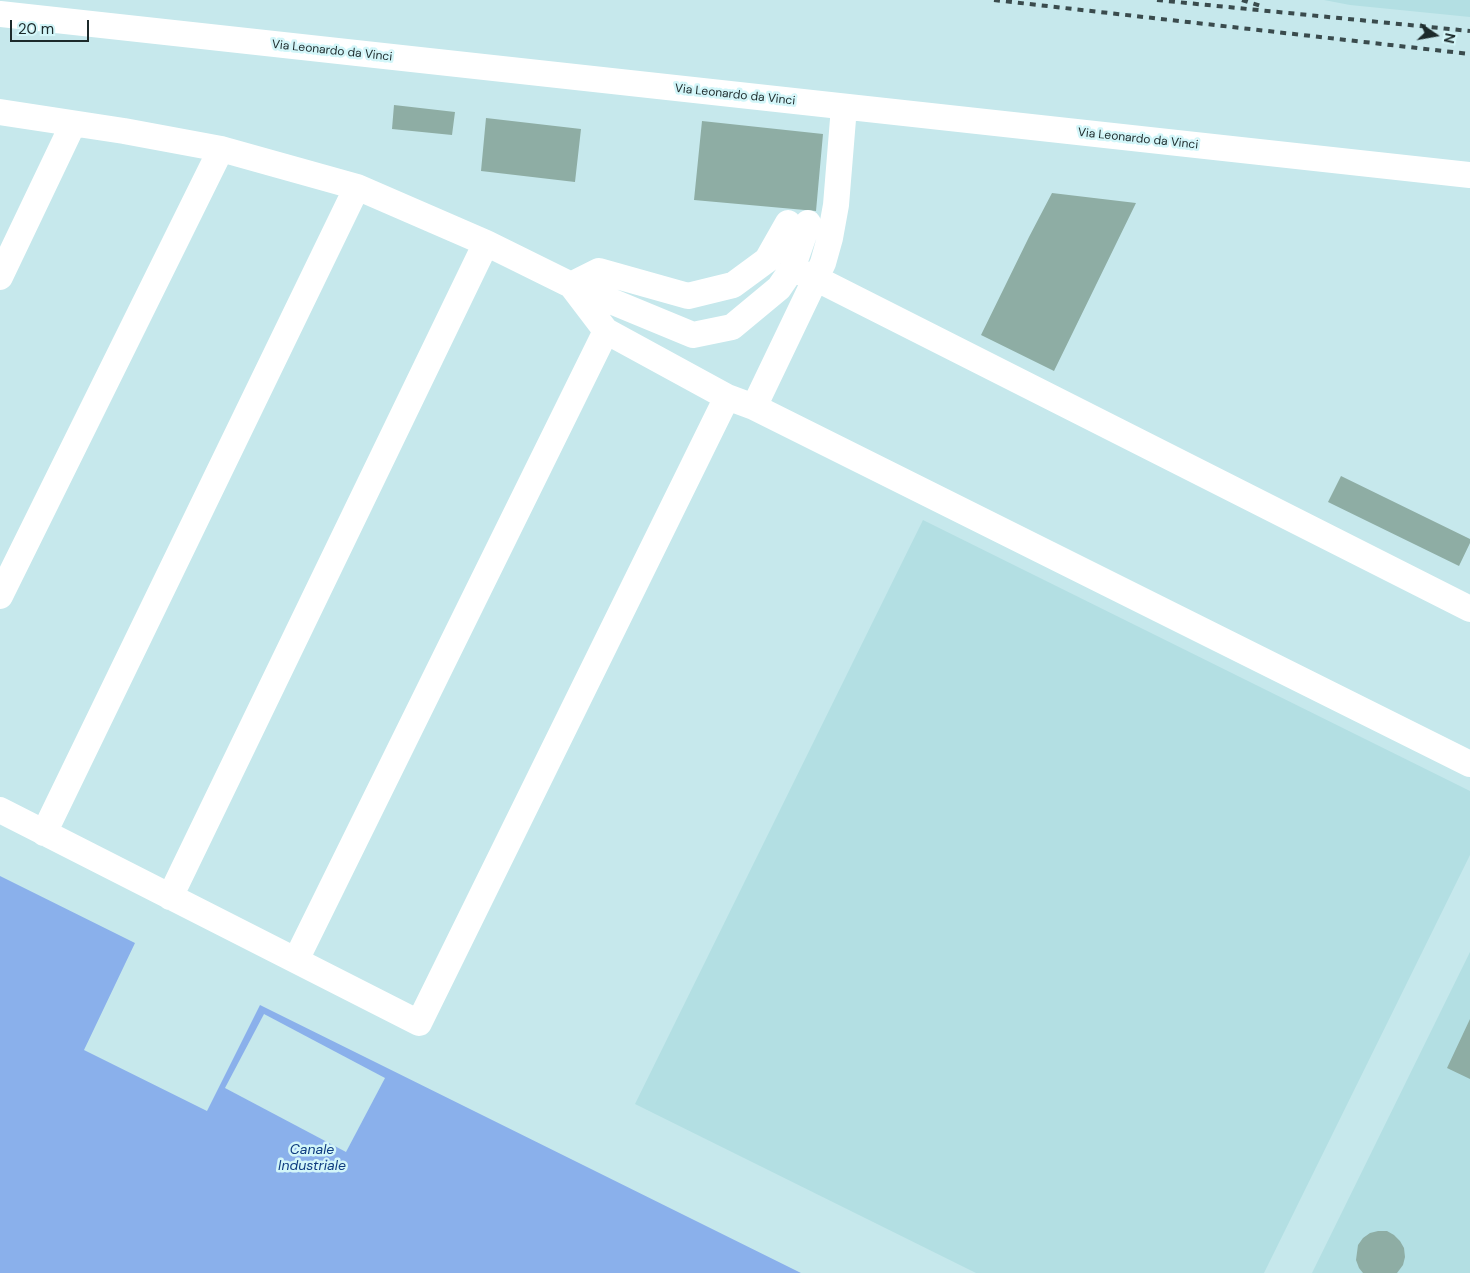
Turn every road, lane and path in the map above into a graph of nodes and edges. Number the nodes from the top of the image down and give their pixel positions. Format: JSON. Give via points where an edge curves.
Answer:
{"nodes":[{"id":1,"x":0,"y":14,"type":"edge"},
{"id":2,"x":844,"y":107,"type":"junction"},
{"id":3,"x":0,"y":112,"type":"edge"},
{"id":4,"x":73,"y":124,"type":"junction"},
{"id":5,"x":221,"y":149,"type":"junction"},
{"id":6,"x":1470,"y":175,"type":"edge"},
{"id":7,"x":357,"y":187,"type":"junction"},
{"id":8,"x":486,"y":243,"type":"junction"},
{"id":9,"x":804,"y":274,"type":"junction"},
{"id":10,"x":0,"y":277,"type":"edge"},
{"id":11,"x":571,"y":285,"type":"junction"},
{"id":12,"x":606,"y":331,"type":"junction"},
{"id":13,"x":727,"y":397,"type":"junction"},
{"id":14,"x":754,"y":407,"type":"junction"},
{"id":15,"x":0,"y":596,"type":"edge"},
{"id":16,"x":1470,"y":609,"type":"edge"},
{"id":17,"x":1470,"y":764,"type":"edge"},
{"id":18,"x":0,"y":810,"type":"edge"},
{"id":19,"x":44,"y":833,"type":"junction"},
{"id":20,"x":170,"y":896,"type":"junction"},
{"id":21,"x":296,"y":960,"type":"junction"}],
"edges":[{"from":1,"to":2,"type":"street","name":"Via Leonardo da Vinci"},
{"from":2,"to":6,"type":"street","name":"Via Leonardo da Vinci"},
{"from":2,"to":9,"type":"street","via":[[830,238],[823,263]]},
{"from":3,"to":4,"type":"street"},
{"from":4,"to":5,"type":"street"},
{"from":4,"to":10,"type":"street"},
{"from":5,"to":7,"type":"street"},
{"from":5,"to":15,"type":"street"},
{"from":7,"to":8,"type":"street"},
{"from":7,"to":19,"type":"street"},
{"from":8,"to":11,"type":"street"},
{"from":8,"to":20,"type":"street"},
{"from":9,"to":11,"type":"street","via":[[779,288],[732,327],[693,335]]},
{"from":9,"to":11,"type":"street","via":[[798,223],[767,260],[733,285],[688,296],[599,271]]},
{"from":9,"to":14,"type":"street"},
{"from":9,"to":16,"type":"street"},
{"from":11,"to":12,"type":"street"},
{"from":12,"to":13,"type":"street"},
{"from":12,"to":21,"type":"street"},
{"from":13,"to":14,"type":"street"},
{"from":13,"to":21,"type":"street","via":[[419,1023]]},
{"from":14,"to":17,"type":"street"},
{"from":18,"to":19,"type":"street"},
{"from":19,"to":20,"type":"street"},
{"from":20,"to":21,"type":"street"}]}
